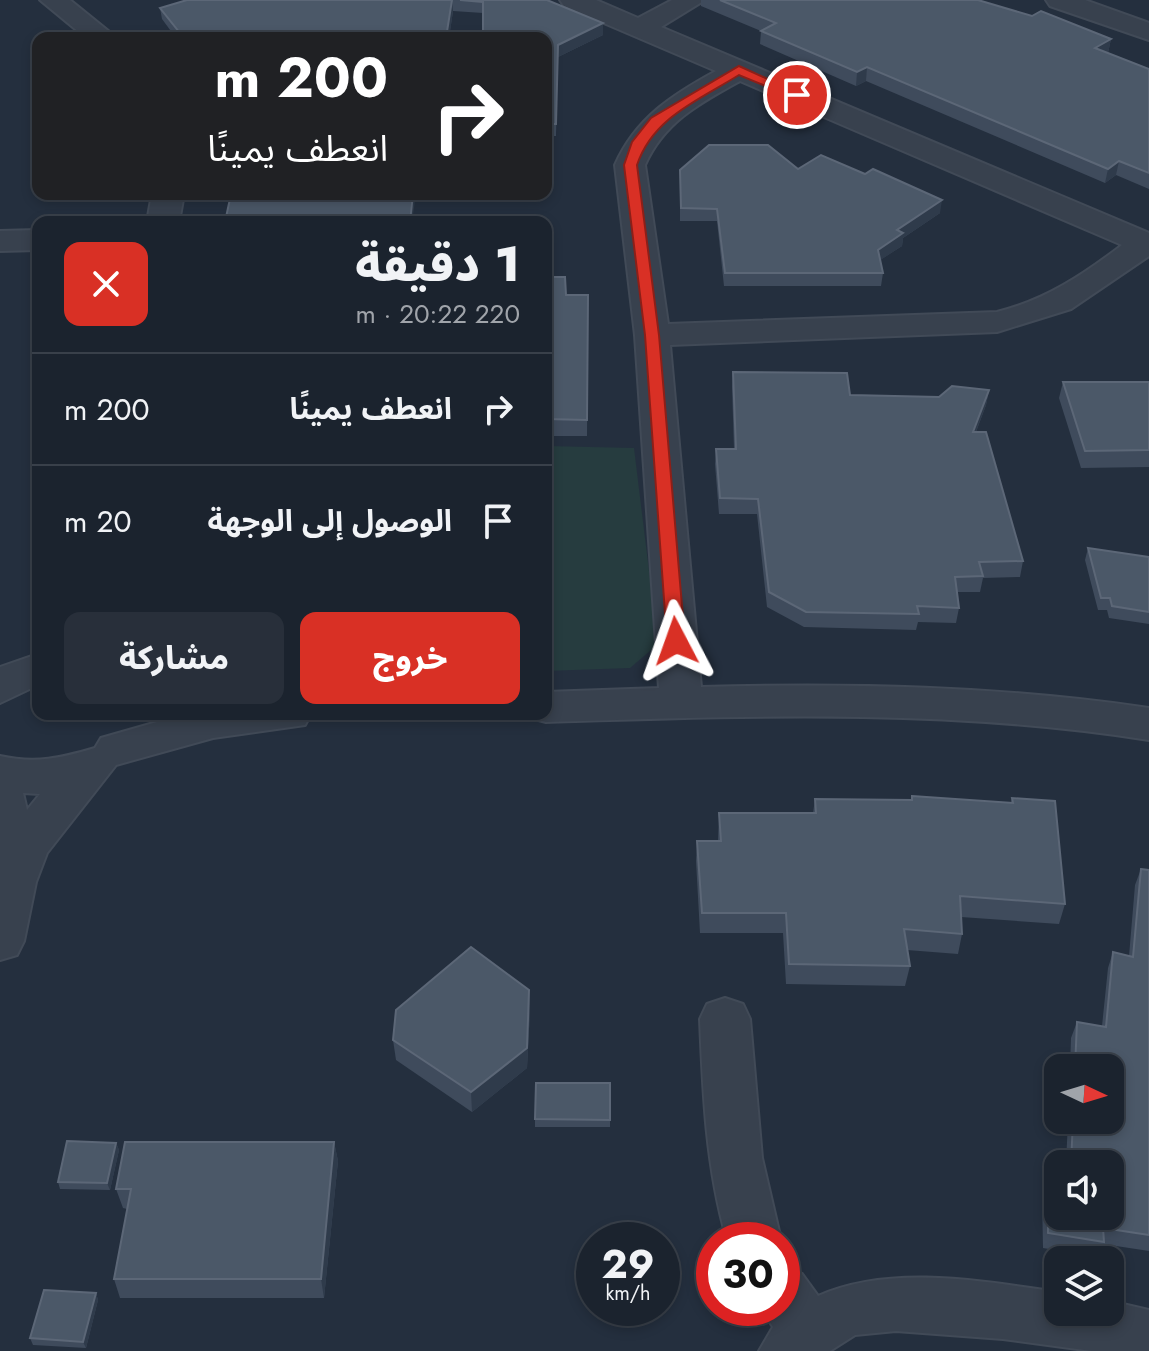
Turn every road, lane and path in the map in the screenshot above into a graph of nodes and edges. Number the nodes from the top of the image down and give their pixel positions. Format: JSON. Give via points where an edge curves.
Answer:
{"nodes":[{"id":1,"x":53,"y":0,"type":"edge"},
{"id":2,"x":573,"y":0,"type":"edge"},
{"id":3,"x":692,"y":0,"type":"edge"},
{"id":4,"x":1059,"y":0,"type":"edge"},
{"id":5,"x":639,"y":28,"type":"junction"},
{"id":6,"x":95,"y":32,"type":"edge"},
{"id":7,"x":1149,"y":32,"type":"edge"},
{"id":8,"x":739,"y":70,"type":"junction"},
{"id":9,"x":32,"y":240,"type":"edge"},
{"id":10,"x":0,"y":241,"type":"edge"},
{"id":11,"x":1147,"y":244,"type":"edge"},
{"id":12,"x":652,"y":335,"type":"junction"},
{"id":13,"x":681,"y":703,"type":"junction"},
{"id":14,"x":552,"y":707,"type":"edge"},
{"id":15,"x":235,"y":720,"type":"edge"},
{"id":16,"x":1149,"y":724,"type":"edge"},
{"id":17,"x":114,"y":742,"type":"edge"},
{"id":18,"x":0,"y":772,"type":"edge"},
{"id":19,"x":0,"y":792,"type":"edge"},
{"id":20,"x":16,"y":873,"type":"junction"},
{"id":21,"x":0,"y":941,"type":"edge"},
{"id":22,"x":725,"y":1019,"type":"dead end"},
{"id":23,"x":748,"y":1222,"type":"edge"},
{"id":24,"x":800,"y":1323,"type":"edge"},
{"id":25,"x":1149,"y":1337,"type":"edge"}],
"edges":[{"from":1,"to":6,"type":"street"},
{"from":2,"to":5,"type":"street"},
{"from":3,"to":5,"type":"street"},
{"from":4,"to":7,"type":"street"},
{"from":5,"to":8,"type":"street"},
{"from":8,"to":11,"type":"street"},
{"from":8,"to":12,"type":"street","via":[[656,121],[638,142],[630,165]]},
{"from":9,"to":10,"type":"street"},
{"from":11,"to":12,"type":"street","via":[[1073,298],[1039,313],[997,322]]},
{"from":12,"to":13,"type":"street"},
{"from":13,"to":14,"type":"street"},
{"from":13,"to":16,"type":"street","via":[[1012,707]]},
{"from":15,"to":17,"type":"street"},
{"from":17,"to":18,"type":"street","via":[[45,779]]},
{"from":17,"to":20,"type":"street","via":[[49,815]]},
{"from":19,"to":20,"type":"street"},
{"from":20,"to":21,"type":"street"},
{"from":22,"to":23,"type":"street","via":[[733,1151]]},
{"from":24,"to":25,"type":"street","via":[[861,1307],[921,1306],[1096,1322]]}]}
